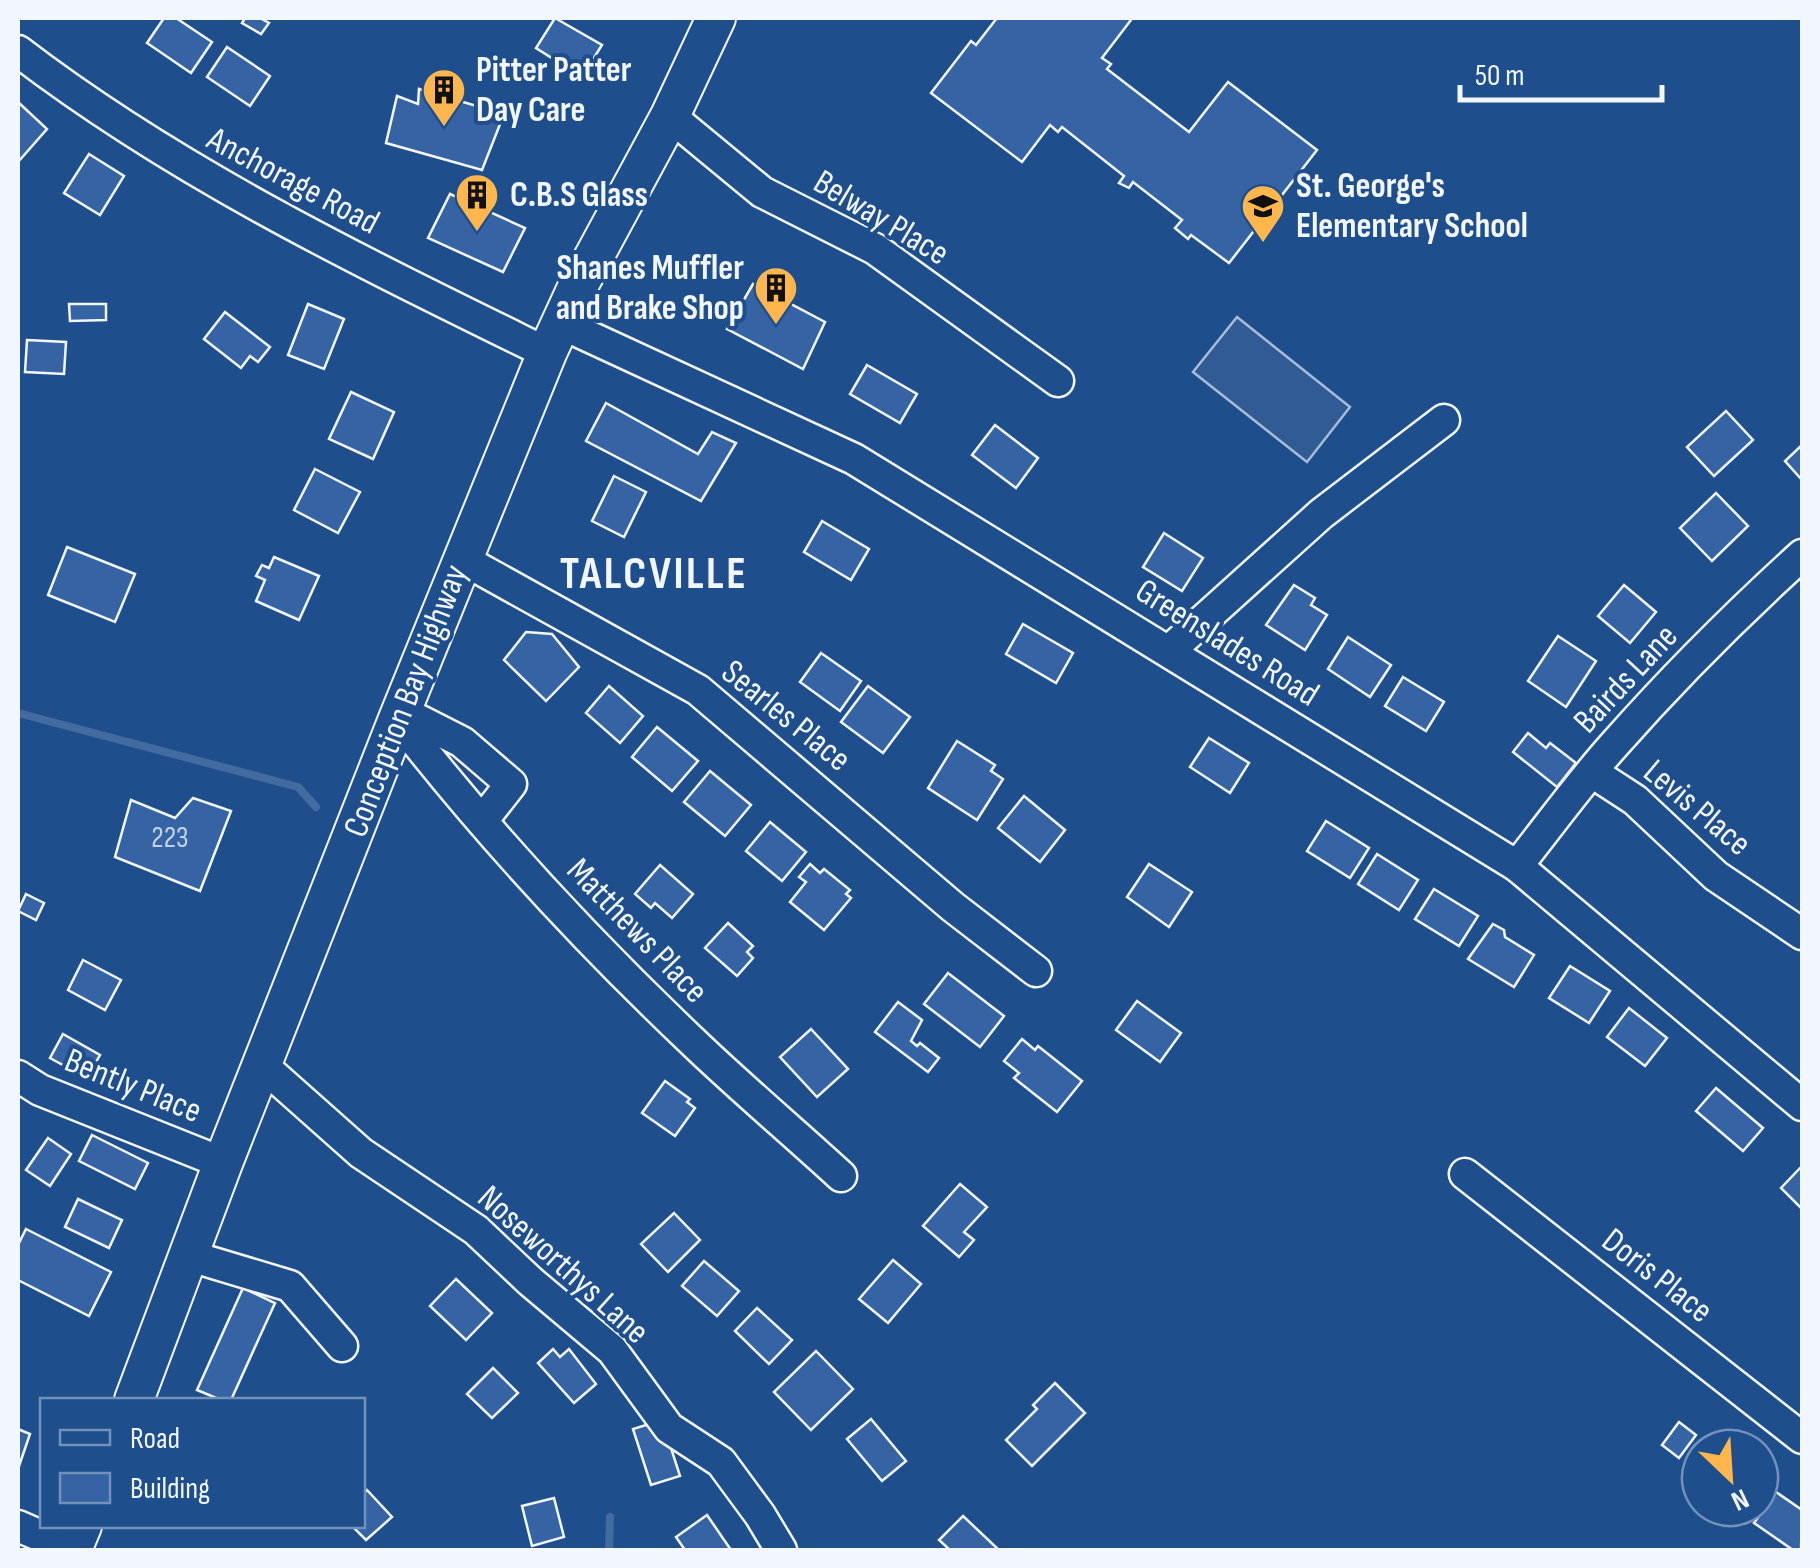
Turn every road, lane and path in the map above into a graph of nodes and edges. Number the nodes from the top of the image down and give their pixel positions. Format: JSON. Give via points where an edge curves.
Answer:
{"nodes":[{"id":1,"x":716,"y":18,"type":"edge"},
{"id":2,"x":18,"y":51,"type":"edge"},
{"id":3,"x":670,"y":116,"type":"junction"},
{"id":4,"x":554,"y":339,"type":"junction"},
{"id":5,"x":1058,"y":381,"type":"dead end"},
{"id":6,"x":1444,"y":420,"type":"dead end"},
{"id":7,"x":1802,"y":555,"type":"edge"},
{"id":8,"x":462,"y":559,"type":"junction"},
{"id":9,"x":1168,"y":651,"type":"junction"},
{"id":10,"x":400,"y":715,"type":"junction"},
{"id":11,"x":1592,"y":772,"type":"junction"},
{"id":12,"x":482,"y":820,"type":"junction"},
{"id":13,"x":1517,"y":866,"type":"junction"},
{"id":14,"x":1802,"y":934,"type":"edge"},
{"id":15,"x":1036,"y":971,"type":"dead end"},
{"id":16,"x":262,"y":1065,"type":"junction"},
{"id":17,"x":18,"y":1076,"type":"edge"},
{"id":18,"x":1802,"y":1105,"type":"edge"},
{"id":19,"x":223,"y":1163,"type":"junction"},
{"id":20,"x":1465,"y":1174,"type":"dead end"},
{"id":21,"x":841,"y":1176,"type":"dead end"},
{"id":22,"x":190,"y":1256,"type":"junction"},
{"id":23,"x":342,"y":1346,"type":"dead end"},
{"id":24,"x":135,"y":1398,"type":"edge"},
{"id":25,"x":1802,"y":1438,"type":"edge"},
{"id":26,"x":18,"y":1526,"type":"edge"},
{"id":27,"x":72,"y":1550,"type":"edge"},
{"id":28,"x":781,"y":1550,"type":"edge"}],
"edges":[{"from":1,"to":3,"type":"main road","name":"Conception Bay Highway"},
{"from":2,"to":4,"type":"street","name":"Anchorage Road","via":[[212,182]]},
{"from":3,"to":4,"type":"main road","name":"Conception Bay Highway"},
{"from":3,"to":5,"type":"street","name":"Belway Place","via":[[762,192],[874,248]]},
{"from":4,"to":8,"type":"main road","name":"Conception Bay Highway"},
{"from":4,"to":9,"type":"street","name":"Greenslades Road","via":[[854,459]]},
{"from":6,"to":9,"type":"street","via":[[1322,514]]},
{"from":7,"to":11,"type":"street","name":"Bairds Lane"},
{"from":8,"to":10,"type":"main road","name":"Conception Bay Highway"},
{"from":8,"to":15,"type":"street","name":"Searles Place","via":[[698,690]]},
{"from":9,"to":13,"type":"street","name":"Greenslades Road"},
{"from":10,"to":12,"type":"street","name":"Matthews Place"},
{"from":10,"to":12,"type":"street","via":[[462,742],[511,784]]},
{"from":10,"to":16,"type":"main road","name":"Conception Bay Highway"},
{"from":11,"to":13,"type":"street","name":"Bairds Lane"},
{"from":11,"to":14,"type":"street","name":"Levis Place","via":[[1635,800],[1716,876]]},
{"from":12,"to":21,"type":"street","name":"Matthews Place","via":[[692,1042]]},
{"from":13,"to":18,"type":"street","name":"Greenslades Road"},
{"from":16,"to":19,"type":"main road","name":"Conception Bay Highway"},
{"from":16,"to":28,"type":"street","name":"Noseworthys Lane","via":[[361,1153],[476,1230],[612,1350],[669,1428],[721,1462]]},
{"from":17,"to":19,"type":"street","name":"Bently Place"},
{"from":19,"to":22,"type":"main road","name":"Conception Bay Highway"},
{"from":20,"to":25,"type":"street","name":"Doris Place"},
{"from":22,"to":23,"type":"street","via":[[290,1286]]},
{"from":22,"to":24,"type":"main road","name":"Conception Bay Highway"},
{"from":26,"to":27,"type":"street"}]}
